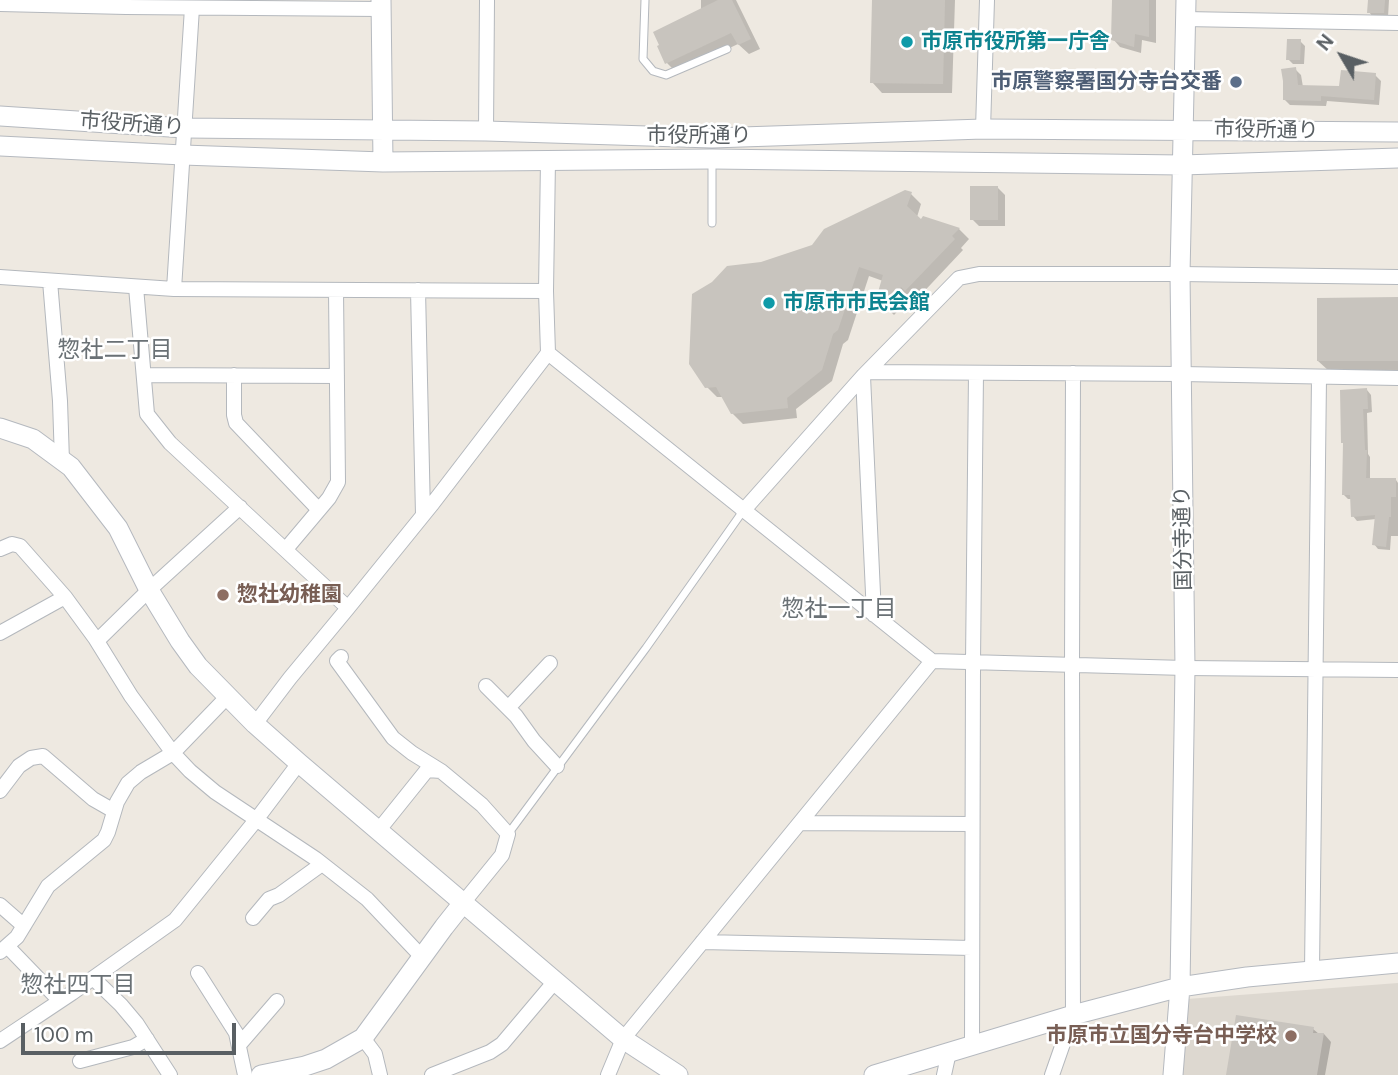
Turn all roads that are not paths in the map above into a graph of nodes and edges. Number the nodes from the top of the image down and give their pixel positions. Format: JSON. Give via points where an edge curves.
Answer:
{"nodes":[{"id":1,"x":486,"y":0,"type":"edge"},
{"id":2,"x":645,"y":0,"type":"edge"},
{"id":3,"x":987,"y":0,"type":"edge"},
{"id":4,"x":0,"y":4,"type":"edge"},
{"id":5,"x":124,"y":4,"type":"edge"},
{"id":6,"x":167,"y":4,"type":"edge"},
{"id":7,"x":226,"y":4,"type":"edge"},
{"id":8,"x":271,"y":4,"type":"edge"},
{"id":9,"x":381,"y":5,"type":"edge"},
{"id":10,"x":192,"y":8,"type":"junction"},
{"id":11,"x":1186,"y":10,"type":"edge"},
{"id":12,"x":1398,"y":23,"type":"edge"},
{"id":13,"x":727,"y":49,"type":"dead end"},
{"id":14,"x":0,"y":116,"type":"edge"},
{"id":15,"x":185,"y":128,"type":"junction"},
{"id":16,"x":983,"y":129,"type":"junction"},
{"id":17,"x":382,"y":130,"type":"junction"},
{"id":18,"x":1183,"y":130,"type":"junction"},
{"id":19,"x":486,"y":131,"type":"junction"},
{"id":20,"x":1398,"y":132,"type":"edge"},
{"id":21,"x":712,"y":138,"type":"junction"},
{"id":22,"x":0,"y":146,"type":"edge"},
{"id":23,"x":183,"y":155,"type":"junction"},
{"id":24,"x":1398,"y":158,"type":"edge"},
{"id":25,"x":712,"y":159,"type":"junction"},
{"id":26,"x":548,"y":160,"type":"junction"},
{"id":27,"x":383,"y":162,"type":"junction"},
{"id":28,"x":1182,"y":165,"type":"junction"},
{"id":29,"x":712,"y":223,"type":"dead end"},
{"id":30,"x":1180,"y":274,"type":"junction"},
{"id":31,"x":0,"y":277,"type":"edge"},
{"id":32,"x":1398,"y":277,"type":"edge"},
{"id":33,"x":50,"y":281,"type":"junction"},
{"id":34,"x":136,"y":287,"type":"junction"},
{"id":35,"x":174,"y":289,"type":"junction"},
{"id":36,"x":336,"y":290,"type":"junction"},
{"id":37,"x":418,"y":290,"type":"junction"},
{"id":38,"x":546,"y":291,"type":"junction"},
{"id":39,"x":548,"y":352,"type":"junction"},
{"id":40,"x":976,"y":373,"type":"junction"},
{"id":41,"x":1073,"y":373,"type":"junction"},
{"id":42,"x":865,"y":374,"type":"junction"},
{"id":43,"x":1182,"y":374,"type":"junction"},
{"id":44,"x":144,"y":375,"type":"junction"},
{"id":45,"x":234,"y":375,"type":"junction"},
{"id":46,"x":337,"y":376,"type":"junction"},
{"id":47,"x":1319,"y":378,"type":"junction"},
{"id":48,"x":1398,"y":378,"type":"edge"},
{"id":49,"x":0,"y":428,"type":"edge"},
{"id":50,"x":62,"y":461,"type":"junction"},
{"id":51,"x":240,"y":507,"type":"junction"},
{"id":52,"x":319,"y":510,"type":"junction"},
{"id":53,"x":743,"y":511,"type":"junction"},
{"id":54,"x":423,"y":514,"type":"junction"},
{"id":55,"x":0,"y":548,"type":"edge"},
{"id":56,"x":286,"y":549,"type":"junction"},
{"id":57,"x":149,"y":590,"type":"junction"},
{"id":58,"x":65,"y":597,"type":"junction"},
{"id":59,"x":348,"y":608,"type":"junction"},
{"id":60,"x":874,"y":615,"type":"junction"},
{"id":61,"x":0,"y":633,"type":"edge"},
{"id":62,"x":97,"y":641,"type":"junction"},
{"id":63,"x":341,"y":657,"type":"dead end"},
{"id":64,"x":932,"y":661,"type":"junction"},
{"id":65,"x":973,"y":662,"type":"junction"},
{"id":66,"x":550,"y":663,"type":"dead end"},
{"id":67,"x":1072,"y":665,"type":"junction"},
{"id":68,"x":1185,"y":668,"type":"junction"},
{"id":69,"x":1315,"y":669,"type":"junction"},
{"id":70,"x":1398,"y":670,"type":"edge"},
{"id":71,"x":486,"y":686,"type":"dead end"},
{"id":72,"x":228,"y":696,"type":"junction"},
{"id":73,"x":508,"y":708,"type":"junction"},
{"id":74,"x":256,"y":724,"type":"junction"},
{"id":75,"x":173,"y":753,"type":"junction"},
{"id":76,"x":299,"y":763,"type":"junction"},
{"id":77,"x":557,"y":766,"type":"junction"},
{"id":78,"x":441,"y":771,"type":"junction"},
{"id":79,"x":0,"y":791,"type":"edge"},
{"id":80,"x":114,"y":811,"type":"junction"},
{"id":81,"x":256,"y":820,"type":"junction"},
{"id":82,"x":800,"y":823,"type":"junction"},
{"id":83,"x":972,"y":824,"type":"junction"},
{"id":84,"x":378,"y":831,"type":"junction"},
{"id":85,"x":508,"y":834,"type":"junction"},
{"id":86,"x":322,"y":864,"type":"junction"},
{"id":87,"x":463,"y":903,"type":"junction"},
{"id":88,"x":0,"y":905,"type":"edge"},
{"id":89,"x":253,"y":918,"type":"dead end"},
{"id":90,"x":24,"y":926,"type":"junction"},
{"id":91,"x":702,"y":942,"type":"junction"},
{"id":92,"x":972,"y":948,"type":"junction"},
{"id":93,"x":4,"y":949,"type":"edge"},
{"id":94,"x":422,"y":957,"type":"junction"},
{"id":95,"x":1398,"y":963,"type":"edge"},
{"id":96,"x":1312,"y":971,"type":"junction"},
{"id":97,"x":198,"y":973,"type":"dead end"},
{"id":98,"x":93,"y":978,"type":"junction"},
{"id":99,"x":556,"y":980,"type":"junction"},
{"id":100,"x":1180,"y":987,"type":"junction"},
{"id":101,"x":60,"y":1001,"type":"junction"},
{"id":102,"x":276,"y":1001,"type":"dead end"},
{"id":103,"x":1073,"y":1015,"type":"junction"},
{"id":104,"x":363,"y":1038,"type":"junction"},
{"id":105,"x":147,"y":1039,"type":"junction"},
{"id":106,"x":623,"y":1039,"type":"junction"},
{"id":107,"x":0,"y":1041,"type":"edge"},
{"id":108,"x":239,"y":1045,"type":"junction"},
{"id":109,"x":972,"y":1046,"type":"junction"},
{"id":110,"x":949,"y":1052,"type":"junction"},
{"id":111,"x":80,"y":1061,"type":"dead end"},
{"id":112,"x":170,"y":1075,"type":"edge"},
{"id":113,"x":245,"y":1075,"type":"edge"},
{"id":114,"x":261,"y":1075,"type":"edge"},
{"id":115,"x":380,"y":1075,"type":"edge"},
{"id":116,"x":432,"y":1075,"type":"edge"},
{"id":117,"x":608,"y":1075,"type":"edge"},
{"id":118,"x":678,"y":1075,"type":"edge"},
{"id":119,"x":874,"y":1075,"type":"edge"},
{"id":120,"x":944,"y":1075,"type":"edge"},
{"id":121,"x":1052,"y":1075,"type":"edge"},
{"id":122,"x":1173,"y":1075,"type":"edge"}],
"edges":[{"from":1,"to":19,"type":"street"},
{"from":2,"to":13,"type":"lane","via":[[643,59],[653,71],[666,75]]},
{"from":3,"to":16,"type":"street"},
{"from":4,"to":5,"type":"street"},
{"from":5,"to":6,"type":"street"},
{"from":6,"to":10,"type":"street"},
{"from":7,"to":8,"type":"street"},
{"from":7,"to":10,"type":"street"},
{"from":8,"to":9,"type":"street"},
{"from":9,"to":17,"type":"street"},
{"from":10,"to":15,"type":"street"},
{"from":11,"to":12,"type":"street"},
{"from":11,"to":18,"type":"street","name":"国分寺通り"},
{"from":14,"to":15,"type":"street","name":"市役所通り"},
{"from":15,"to":17,"type":"street","name":"市役所通り"},
{"from":15,"to":23,"type":"street"},
{"from":16,"to":18,"type":"street","name":"市役所通り"},
{"from":16,"to":21,"type":"street","name":"市役所通り"},
{"from":17,"to":19,"type":"street","name":"市役所通り"},
{"from":17,"to":27,"type":"street"},
{"from":18,"to":20,"type":"street","name":"市役所通り"},
{"from":18,"to":28,"type":"street","name":"国分寺通り"},
{"from":19,"to":21,"type":"street","name":"市役所通り"},
{"from":21,"to":25,"type":"lane"},
{"from":22,"to":23,"type":"street","name":"市役所通り"},
{"from":23,"to":27,"type":"street","name":"市役所通り"},
{"from":23,"to":35,"type":"street"},
{"from":24,"to":28,"type":"street","name":"市役所通り"},
{"from":25,"to":26,"type":"street","name":"市役所通り"},
{"from":25,"to":28,"type":"street","name":"市役所通り"},
{"from":25,"to":29,"type":"lane"},
{"from":26,"to":27,"type":"street","name":"市役所通り"},
{"from":26,"to":38,"type":"street"},
{"from":28,"to":30,"type":"street","name":"国分寺通り"},
{"from":30,"to":32,"type":"street"},
{"from":30,"to":42,"type":"street","via":[[979,274],[959,278]]},
{"from":30,"to":43,"type":"street","name":"国分寺通り"},
{"from":31,"to":33,"type":"street"},
{"from":33,"to":34,"type":"street"},
{"from":33,"to":50,"type":"street"},
{"from":34,"to":35,"type":"street"},
{"from":34,"to":44,"type":"street"},
{"from":35,"to":36,"type":"street"},
{"from":36,"to":37,"type":"street"},
{"from":36,"to":46,"type":"street"},
{"from":37,"to":38,"type":"street"},
{"from":37,"to":54,"type":"street"},
{"from":38,"to":39,"type":"street"},
{"from":39,"to":53,"type":"street"},
{"from":39,"to":54,"type":"street"},
{"from":40,"to":41,"type":"street"},
{"from":40,"to":42,"type":"street"},
{"from":40,"to":65,"type":"street"},
{"from":41,"to":43,"type":"street"},
{"from":41,"to":67,"type":"street"},
{"from":42,"to":53,"type":"street"},
{"from":42,"to":60,"type":"street"},
{"from":43,"to":47,"type":"street"},
{"from":43,"to":68,"type":"street","name":"国分寺通り"},
{"from":44,"to":45,"type":"street"},
{"from":44,"to":51,"type":"street","via":[[147,414],[170,443]]},
{"from":45,"to":46,"type":"street"},
{"from":45,"to":52,"type":"street","via":[[236,423]]},
{"from":46,"to":52,"type":"street","via":[[338,482]]},
{"from":47,"to":48,"type":"street"},
{"from":47,"to":69,"type":"street"},
{"from":49,"to":50,"type":"street","via":[[33,439]]},
{"from":50,"to":57,"type":"street","via":[[118,528]]},
{"from":51,"to":56,"type":"street"},
{"from":51,"to":57,"type":"street"},
{"from":52,"to":56,"type":"street"},
{"from":53,"to":60,"type":"street"},
{"from":53,"to":77,"type":"lane"},
{"from":54,"to":59,"type":"street"},
{"from":55,"to":58,"type":"street","via":[[20,546]]},
{"from":56,"to":59,"type":"street"},
{"from":57,"to":62,"type":"street"},
{"from":57,"to":72,"type":"street","via":[[198,666]]},
{"from":58,"to":61,"type":"street"},
{"from":58,"to":62,"type":"street"},
{"from":59,"to":74,"type":"street"},
{"from":60,"to":64,"type":"street"},
{"from":62,"to":75,"type":"street"},
{"from":63,"to":78,"type":"street","via":[[337,661],[393,738]]},
{"from":64,"to":65,"type":"street"},
{"from":64,"to":82,"type":"street"},
{"from":65,"to":67,"type":"street"},
{"from":65,"to":83,"type":"street"},
{"from":66,"to":73,"type":"street"},
{"from":67,"to":68,"type":"street"},
{"from":67,"to":103,"type":"street"},
{"from":68,"to":69,"type":"street"},
{"from":68,"to":100,"type":"street","name":"国分寺通り"},
{"from":69,"to":70,"type":"street"},
{"from":69,"to":96,"type":"street"},
{"from":71,"to":73,"type":"street"},
{"from":72,"to":74,"type":"street"},
{"from":72,"to":75,"type":"street"},
{"from":73,"to":77,"type":"street"},
{"from":74,"to":76,"type":"street"},
{"from":75,"to":80,"type":"street","via":[[128,783]]},
{"from":75,"to":81,"type":"street","via":[[215,792]]},
{"from":76,"to":81,"type":"street"},
{"from":76,"to":84,"type":"street"},
{"from":77,"to":85,"type":"lane"},
{"from":78,"to":84,"type":"street","via":[[427,770]]},
{"from":78,"to":85,"type":"street"},
{"from":79,"to":80,"type":"street","via":[[19,766],[43,756]]},
{"from":80,"to":90,"type":"street","via":[[104,840],[48,886]]},
{"from":81,"to":86,"type":"street"},
{"from":81,"to":98,"type":"street","via":[[175,920]]},
{"from":82,"to":83,"type":"street"},
{"from":82,"to":91,"type":"street"},
{"from":83,"to":92,"type":"street"},
{"from":84,"to":87,"type":"street"},
{"from":85,"to":87,"type":"street","via":[[502,855]]},
{"from":86,"to":89,"type":"street","via":[[269,899]]},
{"from":86,"to":94,"type":"street","via":[[367,899]]},
{"from":87,"to":94,"type":"street"},
{"from":87,"to":99,"type":"street"},
{"from":88,"to":90,"type":"street"},
{"from":90,"to":93,"type":"street"},
{"from":91,"to":92,"type":"street"},
{"from":91,"to":106,"type":"street"},
{"from":92,"to":109,"type":"street"},
{"from":93,"to":101,"type":"street"},
{"from":94,"to":104,"type":"street"},
{"from":95,"to":96,"type":"street"},
{"from":96,"to":100,"type":"street"},
{"from":97,"to":108,"type":"street"},
{"from":98,"to":101,"type":"street"},
{"from":98,"to":105,"type":"street"},
{"from":99,"to":106,"type":"street"},
{"from":99,"to":116,"type":"street","via":[[502,1044]]},
{"from":100,"to":103,"type":"street"},
{"from":100,"to":122,"type":"street","name":"国分寺通り"},
{"from":101,"to":107,"type":"street"},
{"from":102,"to":108,"type":"street"},
{"from":103,"to":109,"type":"street"},
{"from":103,"to":121,"type":"street"},
{"from":104,"to":114,"type":"street","via":[[326,1059]]},
{"from":104,"to":115,"type":"street","via":[[375,1054]]},
{"from":105,"to":111,"type":"street"},
{"from":105,"to":112,"type":"street"},
{"from":106,"to":117,"type":"street"},
{"from":106,"to":118,"type":"street"},
{"from":108,"to":113,"type":"street"},
{"from":109,"to":110,"type":"street"},
{"from":110,"to":119,"type":"street"},
{"from":110,"to":120,"type":"street"}]}
